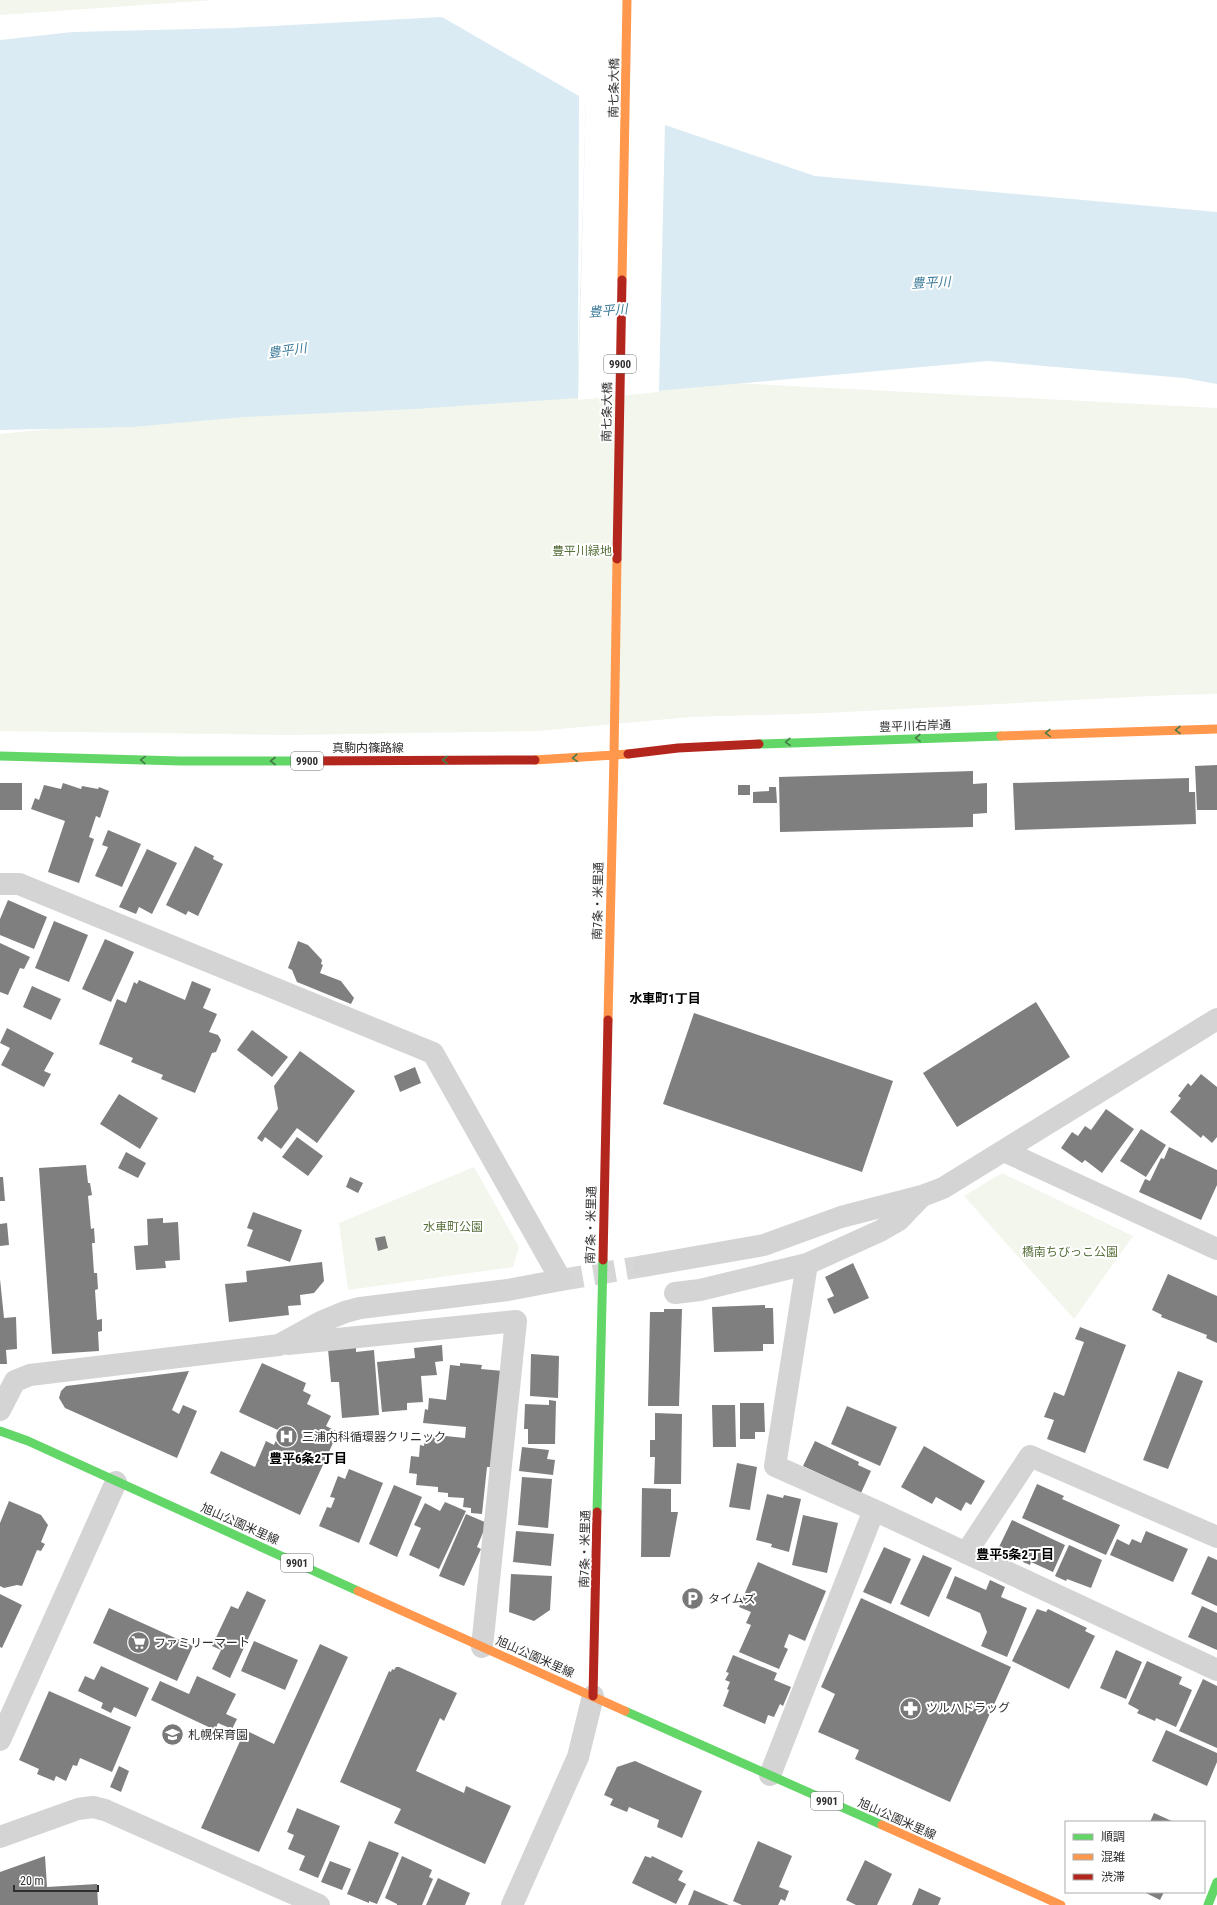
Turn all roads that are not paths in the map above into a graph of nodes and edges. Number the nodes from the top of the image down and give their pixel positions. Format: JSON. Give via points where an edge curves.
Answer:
{"nodes":[{"id":1,"x":628,"y":0,"type":"edge"},
{"id":2,"x":1217,"y":729,"type":"edge"},
{"id":3,"x":614,"y":754,"type":"junction"},
{"id":4,"x":0,"y":756,"type":"edge"},
{"id":5,"x":0,"y":884,"type":"edge"},
{"id":6,"x":1217,"y":1019,"type":"edge"},
{"id":7,"x":1004,"y":1151,"type":"junction"},
{"id":8,"x":922,"y":1196,"type":"junction"},
{"id":9,"x":1217,"y":1249,"type":"edge"},
{"id":10,"x":807,"y":1264,"type":"junction"},
{"id":11,"x":644,"y":1266,"type":"tunnel mouth"},
{"id":12,"x":675,"y":1293,"type":"dead end"},
{"id":13,"x":280,"y":1345,"type":"junction"},
{"id":14,"x":0,"y":1410,"type":"edge"},
{"id":15,"x":0,"y":1431,"type":"edge"},
{"id":16,"x":116,"y":1482,"type":"junction"},
{"id":17,"x":874,"y":1510,"type":"junction"},
{"id":18,"x":1217,"y":1537,"type":"edge"},
{"id":19,"x":966,"y":1553,"type":"junction"},
{"id":20,"x":482,"y":1647,"type":"junction"},
{"id":21,"x":1217,"y":1670,"type":"edge"},
{"id":22,"x":593,"y":1696,"type":"junction"},
{"id":23,"x":0,"y":1740,"type":"edge"},
{"id":24,"x":770,"y":1775,"type":"junction"},
{"id":25,"x":0,"y":1837,"type":"edge"},
{"id":26,"x":1217,"y":1882,"type":"edge"},
{"id":27,"x":319,"y":1905,"type":"edge"},
{"id":28,"x":512,"y":1905,"type":"edge"},
{"id":29,"x":1061,"y":1905,"type":"edge"},
{"id":30,"x":1208,"y":1905,"type":"edge"}],
"edges":[{"from":1,"to":3,"type":"main road","name":"南七条大橋","number":"9900"},
{"from":2,"to":3,"type":"main road","name":"豊平川右岸通","one_way":true,"via":[[823,741],[678,748]]},
{"from":3,"to":4,"type":"main road","name":"真駒内篠路線","number":"9900","one_way":true,"via":[[548,760],[196,761]]},
{"from":3,"to":22,"type":"main road","name":"南7条・米里通"},
{"from":5,"to":13,"type":"street","via":[[19,884],[433,1053],[561,1280],[508,1290],[360,1308],[321,1322]]},
{"from":6,"to":7,"type":"street"},
{"from":7,"to":8,"type":"street","via":[[943,1188]]},
{"from":7,"to":9,"type":"street"},
{"from":8,"to":10,"type":"street","via":[[899,1220]]},
{"from":8,"to":11,"type":"street","via":[[841,1217],[764,1245]]},
{"from":10,"to":12,"type":"street","via":[[700,1290]]},
{"from":10,"to":17,"type":"street","via":[[775,1466]]},
{"from":13,"to":14,"type":"street","via":[[30,1375],[16,1381]]},
{"from":13,"to":20,"type":"street","via":[[516,1321]]},
{"from":15,"to":16,"type":"main road","name":"旭山公園米里線","number":"9901","via":[[28,1441]]},
{"from":16,"to":20,"type":"main road","name":"旭山公園米里線","number":"9901"},
{"from":16,"to":23,"type":"street"},
{"from":17,"to":19,"type":"street"},
{"from":17,"to":24,"type":"street"},
{"from":18,"to":19,"type":"street","via":[[1030,1456]]},
{"from":19,"to":21,"type":"street"},
{"from":20,"to":22,"type":"main road","name":"旭山公園米里線","number":"9901"},
{"from":22,"to":24,"type":"main road","name":"旭山公園米里線","number":"9901"},
{"from":22,"to":28,"type":"street","via":[[578,1757]]},
{"from":24,"to":29,"type":"main road","name":"旭山公園米里線","number":"9901"},
{"from":25,"to":27,"type":"street","via":[[78,1809],[93,1807],[105,1810]]},
{"from":26,"to":30,"type":"main road"}]}
